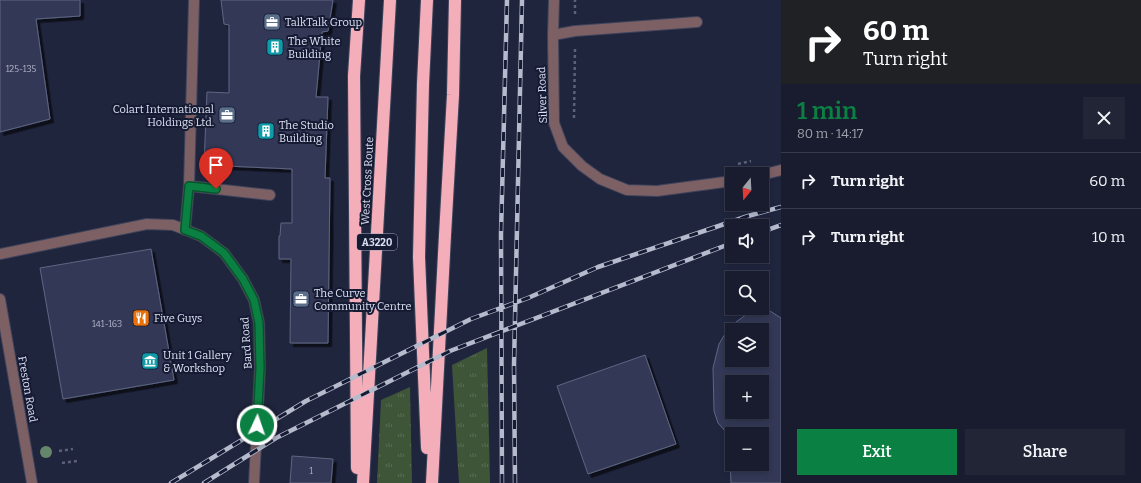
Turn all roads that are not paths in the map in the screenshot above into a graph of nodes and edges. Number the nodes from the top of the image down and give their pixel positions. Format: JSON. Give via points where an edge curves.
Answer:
{"nodes":[{"id":1,"x":194,"y":0,"type":"edge"},
{"id":2,"x":359,"y":0,"type":"edge"},
{"id":3,"x":390,"y":0,"type":"edge"},
{"id":4,"x":427,"y":0,"type":"edge"},
{"id":5,"x":456,"y":0,"type":"edge"},
{"id":6,"x":554,"y":0,"type":"edge"},
{"id":7,"x":697,"y":22,"type":"dead end"},
{"id":8,"x":553,"y":35,"type":"junction"},
{"id":9,"x":781,"y":170,"type":"edge"},
{"id":10,"x":769,"y":173,"type":"edge"},
{"id":11,"x":725,"y":182,"type":"edge"},
{"id":12,"x":189,"y":186,"type":"junction"},
{"id":13,"x":270,"y":195,"type":"dead end"},
{"id":14,"x":185,"y":230,"type":"junction"},
{"id":15,"x":0,"y":254,"type":"edge"},
{"id":16,"x":0,"y":299,"type":"edge"},
{"id":17,"x":32,"y":483,"type":"edge"},
{"id":18,"x":254,"y":483,"type":"edge"},
{"id":19,"x":357,"y":483,"type":"edge"},
{"id":20,"x":363,"y":483,"type":"edge"},
{"id":21,"x":428,"y":483,"type":"edge"},
{"id":22,"x":432,"y":483,"type":"edge"}],
"edges":[{"from":1,"to":12,"type":"street"},
{"from":2,"to":19,"type":"highway","number":"A3220","via":[[354,76]]},
{"from":3,"to":20,"type":"highway","name":"West Cross Route","number":"A3220"},
{"from":4,"to":21,"type":"highway","via":[[419,257]]},
{"from":5,"to":22,"type":"highway"},
{"from":6,"to":8,"type":"street","name":"Silver Road"},
{"from":7,"to":8,"type":"street","via":[[575,31]]},
{"from":8,"to":11,"type":"street","name":"Silver Road","via":[[554,123],[563,147],[582,166],[600,179],[627,190],[657,191]]},
{"from":9,"to":10,"type":"street"},
{"from":12,"to":13,"type":"street"},
{"from":12,"to":14,"type":"street"},
{"from":14,"to":15,"type":"street","name":"Bard Road","via":[[173,225],[147,224]]},
{"from":14,"to":18,"type":"street","name":"Bard Road","via":[[201,236],[224,253],[243,279],[254,300],[259,323],[260,368]]},
{"from":16,"to":17,"type":"street","name":"Freston Road"}]}
